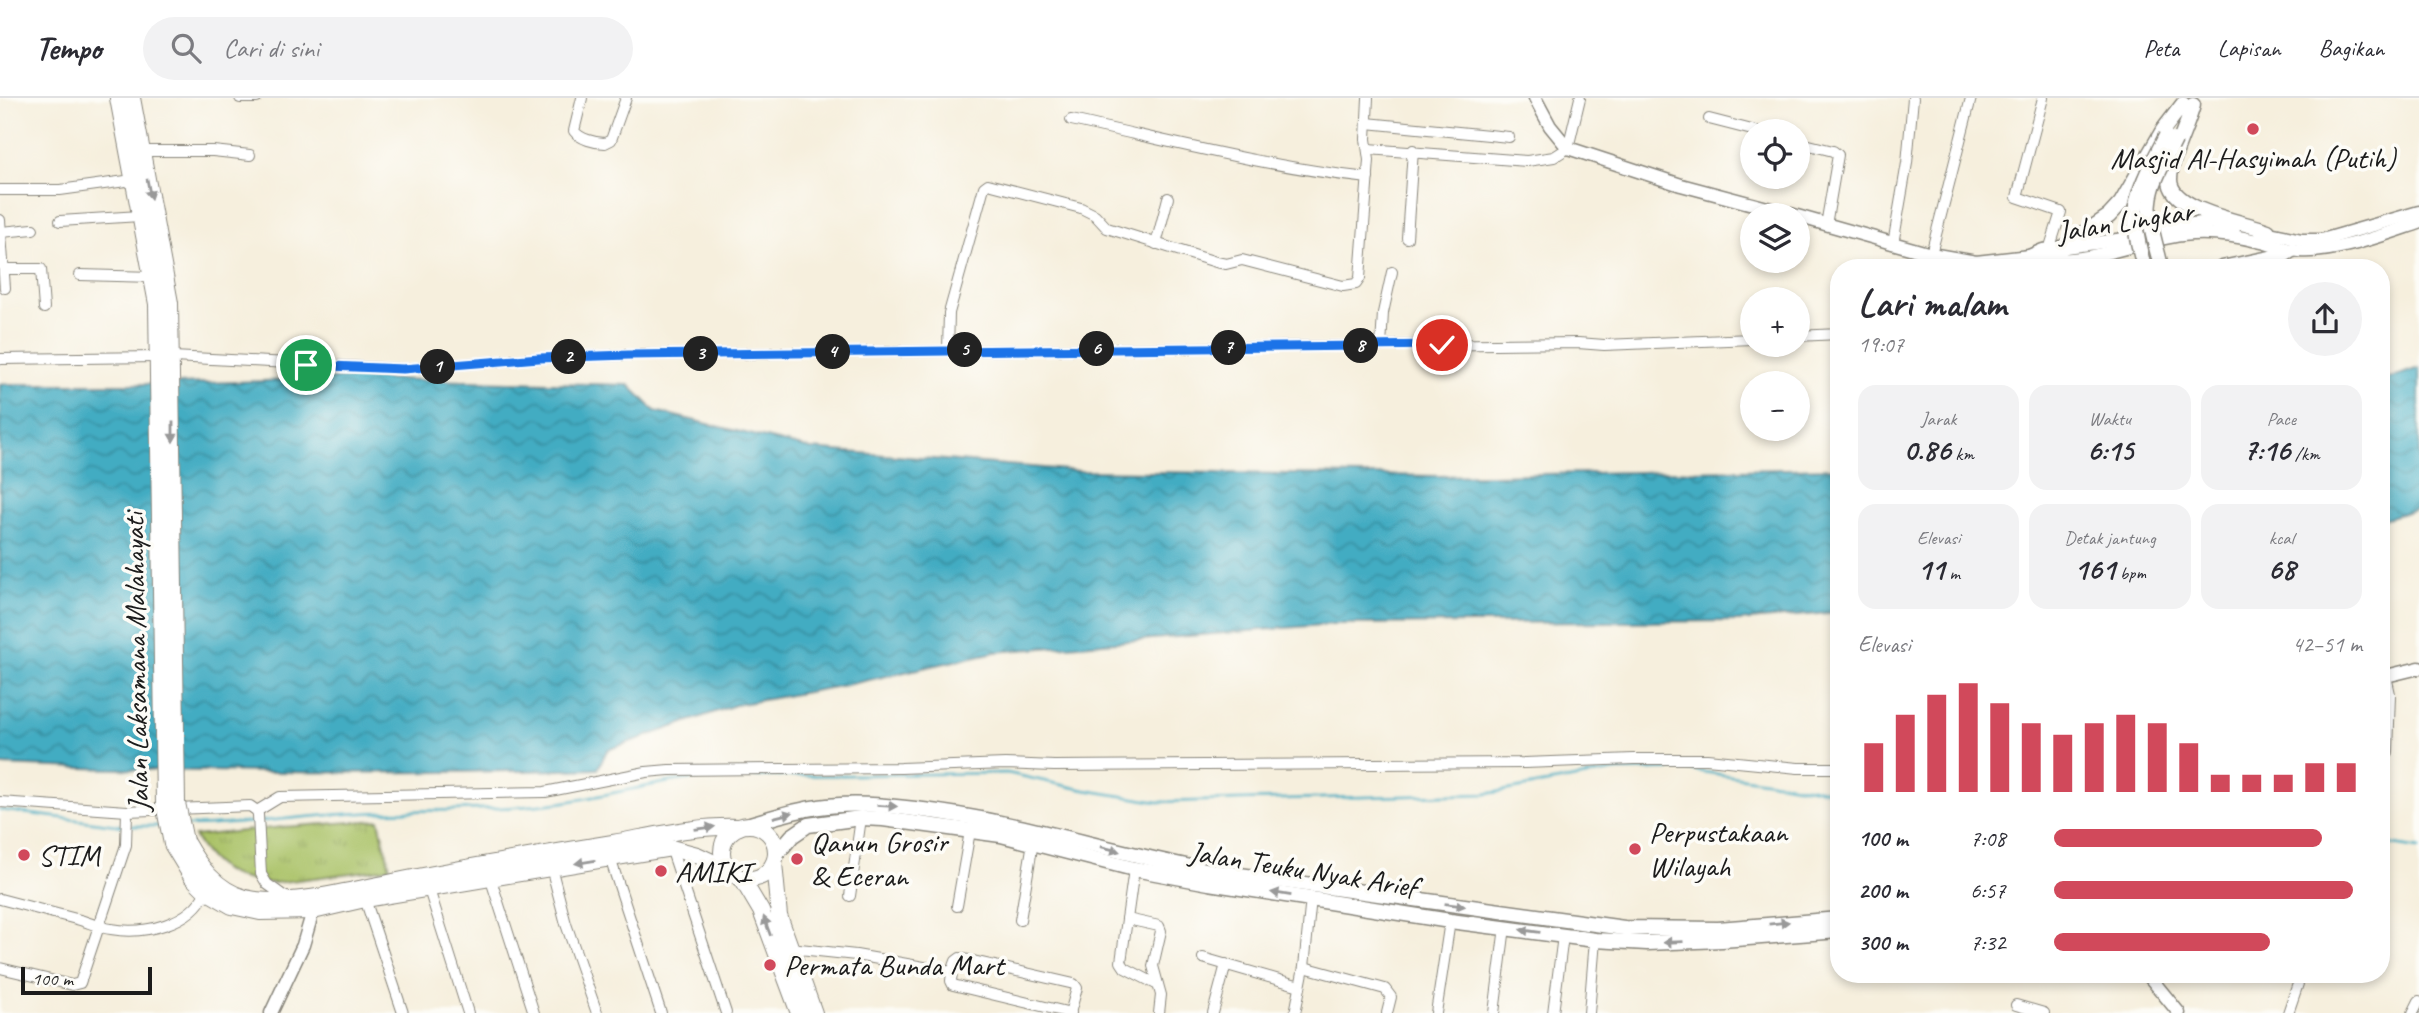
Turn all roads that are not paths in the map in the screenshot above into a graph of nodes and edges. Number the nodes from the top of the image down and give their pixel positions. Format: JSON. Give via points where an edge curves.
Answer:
{"nodes":[{"id":1,"x":118,"y":98,"type":"edge"},
{"id":2,"x":132,"y":98,"type":"edge"},
{"id":3,"x":240,"y":98,"type":"edge"},
{"id":4,"x":257,"y":98,"type":"edge"},
{"id":5,"x":582,"y":98,"type":"edge"},
{"id":6,"x":626,"y":98,"type":"edge"},
{"id":7,"x":1367,"y":98,"type":"edge"},
{"id":8,"x":1535,"y":98,"type":"edge"},
{"id":9,"x":1580,"y":98,"type":"edge"},
{"id":10,"x":1913,"y":98,"type":"edge"},
{"id":11,"x":1971,"y":98,"type":"edge"},
{"id":12,"x":2043,"y":98,"type":"edge"},
{"id":13,"x":2190,"y":101,"type":"edge"},
{"id":14,"x":1709,"y":119,"type":"dead end"},
{"id":15,"x":1071,"y":120,"type":"dead end"},
{"id":16,"x":1367,"y":124,"type":"junction"},
{"id":17,"x":1740,"y":127,"type":"edge"},
{"id":18,"x":1509,"y":137,"type":"dead end"},
{"id":19,"x":2170,"y":138,"type":"junction"},
{"id":20,"x":1810,"y":145,"type":"edge"},
{"id":21,"x":1568,"y":148,"type":"junction"},
{"id":22,"x":1368,"y":149,"type":"junction"},
{"id":23,"x":142,"y":150,"type":"junction"},
{"id":24,"x":1413,"y":150,"type":"junction"},
{"id":25,"x":250,"y":155,"type":"dead end"},
{"id":26,"x":1368,"y":178,"type":"junction"},
{"id":27,"x":133,"y":180,"type":"junction"},
{"id":28,"x":0,"y":190,"type":"edge"},
{"id":29,"x":1168,"y":198,"type":"dead end"},
{"id":30,"x":1749,"y":203,"type":"edge"},
{"id":31,"x":2419,"y":212,"type":"edge"},
{"id":32,"x":140,"y":216,"type":"junction"},
{"id":33,"x":0,"y":220,"type":"edge"},
{"id":34,"x":1810,"y":220,"type":"edge"},
{"id":35,"x":60,"y":221,"type":"dead end"},
{"id":36,"x":2419,"y":223,"type":"edge"},
{"id":37,"x":1826,"y":225,"type":"junction"},
{"id":38,"x":33,"y":229,"type":"dead end"},
{"id":39,"x":2268,"y":231,"type":"junction"},
{"id":40,"x":1,"y":232,"type":"edge"},
{"id":41,"x":1407,"y":238,"type":"dead end"},
{"id":42,"x":1156,"y":244,"type":"junction"},
{"id":43,"x":1893,"y":244,"type":"junction"},
{"id":44,"x":2299,"y":247,"type":"junction"},
{"id":45,"x":2055,"y":249,"type":"junction"},
{"id":46,"x":1931,"y":254,"type":"junction"},
{"id":47,"x":2029,"y":256,"type":"junction"},
{"id":48,"x":1946,"y":259,"type":"edge"},
{"id":49,"x":2009,"y":259,"type":"edge"},
{"id":50,"x":2040,"y":259,"type":"edge"},
{"id":51,"x":2058,"y":259,"type":"edge"},
{"id":52,"x":2142,"y":259,"type":"edge"},
{"id":53,"x":2159,"y":259,"type":"edge"},
{"id":54,"x":2266,"y":259,"type":"edge"},
{"id":55,"x":4,"y":269,"type":"junction"},
{"id":56,"x":1392,"y":272,"type":"dead end"},
{"id":57,"x":80,"y":275,"type":"dead end"},
{"id":58,"x":153,"y":277,"type":"junction"},
{"id":59,"x":5,"y":288,"type":"dead end"},
{"id":60,"x":44,"y":308,"type":"dead end"},
{"id":61,"x":164,"y":318,"type":"junction"},
{"id":62,"x":1830,"y":334,"type":"edge"},
{"id":63,"x":1810,"y":335,"type":"edge"},
{"id":64,"x":1740,"y":339,"type":"edge"},
{"id":65,"x":1381,"y":346,"type":"junction"},
{"id":66,"x":948,"y":350,"type":"junction"},
{"id":67,"x":165,"y":355,"type":"junction"},
{"id":68,"x":0,"y":359,"type":"edge"},
{"id":69,"x":2419,"y":668,"type":"edge"},
{"id":70,"x":2390,"y":675,"type":"edge"},
{"id":71,"x":1830,"y":768,"type":"edge"},
{"id":72,"x":0,"y":802,"type":"edge"},
{"id":73,"x":258,"y":813,"type":"junction"},
{"id":74,"x":127,"y":816,"type":"junction"},
{"id":75,"x":861,"y":818,"type":"junction"},
{"id":76,"x":743,"y":826,"type":"junction"},
{"id":77,"x":970,"y":831,"type":"junction"},
{"id":78,"x":1033,"y":842,"type":"junction"},
{"id":79,"x":179,"y":843,"type":"junction"},
{"id":80,"x":671,"y":848,"type":"junction"},
{"id":81,"x":610,"y":858,"type":"junction"},
{"id":82,"x":775,"y":859,"type":"junction"},
{"id":83,"x":551,"y":867,"type":"junction"},
{"id":84,"x":727,"y":869,"type":"junction"},
{"id":85,"x":1135,"y":869,"type":"junction"},
{"id":86,"x":490,"y":877,"type":"junction"},
{"id":87,"x":1210,"y":877,"type":"junction"},
{"id":88,"x":742,"y":879,"type":"junction"},
{"id":89,"x":426,"y":883,"type":"junction"},
{"id":90,"x":206,"y":891,"type":"junction"},
{"id":91,"x":850,"y":896,"type":"dead end"},
{"id":92,"x":1311,"y":898,"type":"junction"},
{"id":93,"x":0,"y":899,"type":"edge"},
{"id":94,"x":289,"y":899,"type":"junction"},
{"id":95,"x":365,"y":899,"type":"junction"},
{"id":96,"x":957,"y":906,"type":"dead end"},
{"id":97,"x":313,"y":911,"type":"junction"},
{"id":98,"x":1127,"y":919,"type":"junction"},
{"id":99,"x":1020,"y":920,"type":"dead end"},
{"id":100,"x":1830,"y":920,"type":"edge"},
{"id":101,"x":1450,"y":921,"type":"junction"},
{"id":102,"x":99,"y":925,"type":"junction"},
{"id":103,"x":1505,"y":928,"type":"junction"},
{"id":104,"x":1830,"y":932,"type":"edge"},
{"id":105,"x":1563,"y":936,"type":"junction"},
{"id":106,"x":1595,"y":940,"type":"junction"},
{"id":107,"x":790,"y":948,"type":"junction"},
{"id":108,"x":1203,"y":958,"type":"dead end"},
{"id":109,"x":1226,"y":964,"type":"junction"},
{"id":110,"x":1304,"y":967,"type":"junction"},
{"id":111,"x":0,"y":968,"type":"edge"},
{"id":112,"x":952,"y":972,"type":"junction"},
{"id":113,"x":2155,"y":983,"type":"edge"},
{"id":114,"x":2298,"y":983,"type":"edge"},
{"id":115,"x":1158,"y":985,"type":"junction"},
{"id":116,"x":1300,"y":986,"type":"junction"},
{"id":117,"x":2419,"y":1001,"type":"edge"},
{"id":118,"x":2016,"y":1005,"type":"dead end"},
{"id":119,"x":271,"y":1013,"type":"edge"},
{"id":120,"x":403,"y":1013,"type":"edge"},
{"id":121,"x":468,"y":1013,"type":"edge"},
{"id":122,"x":534,"y":1013,"type":"edge"},
{"id":123,"x":597,"y":1013,"type":"edge"},
{"id":124,"x":661,"y":1013,"type":"edge"},
{"id":125,"x":726,"y":1013,"type":"edge"},
{"id":126,"x":799,"y":1013,"type":"edge"},
{"id":127,"x":814,"y":1013,"type":"edge"},
{"id":128,"x":1070,"y":1013,"type":"edge"},
{"id":129,"x":1159,"y":1013,"type":"edge"},
{"id":130,"x":1213,"y":1013,"type":"edge"},
{"id":131,"x":1295,"y":1013,"type":"edge"},
{"id":132,"x":1387,"y":1013,"type":"edge"},
{"id":133,"x":1436,"y":1013,"type":"edge"},
{"id":134,"x":1494,"y":1013,"type":"edge"},
{"id":135,"x":1553,"y":1013,"type":"edge"},
{"id":136,"x":1590,"y":1013,"type":"edge"},
{"id":137,"x":2044,"y":1013,"type":"edge"},
{"id":138,"x":2179,"y":1013,"type":"edge"},
{"id":139,"x":2288,"y":1013,"type":"edge"},
{"id":140,"x":2413,"y":1013,"type":"edge"}],
"edges":[{"from":1,"to":27,"type":"highway","name":"Jalan Laksamana Malahayati"},
{"from":2,"to":23,"type":"highway","name":"Jalan Laksamana Malahayati"},
{"from":3,"to":4,"type":"street"},
{"from":5,"to":6,"type":"street","via":[[576,135],[605,143],[611,140]]},
{"from":7,"to":16,"type":"street"},
{"from":8,"to":21,"type":"street"},
{"from":9,"to":21,"type":"street"},
{"from":10,"to":43,"type":"street"},
{"from":11,"to":46,"type":"street"},
{"from":12,"to":45,"type":"street","via":[[2017,197],[2061,212]]},
{"from":13,"to":19,"type":"main road"},
{"from":13,"to":39,"type":"main road","via":[[2171,186],[2187,203],[2206,212]]},
{"from":13,"to":45,"type":"main road","via":[[2163,130],[2121,203],[2109,216]]},
{"from":14,"to":17,"type":"street"},
{"from":15,"to":26,"type":"street"},
{"from":16,"to":18,"type":"street"},
{"from":16,"to":22,"type":"street"},
{"from":19,"to":52,"type":"main road","bridge":true,"via":[[2146,176],[2137,202],[2135,223]]},
{"from":19,"to":53,"type":"main road","bridge":true,"via":[[2150,201]]},
{"from":20,"to":37,"type":"street","via":[[1838,155]]},
{"from":21,"to":24,"type":"street","via":[[1554,157],[1527,161]]},
{"from":21,"to":30,"type":"street"},
{"from":22,"to":24,"type":"street"},
{"from":22,"to":26,"type":"street"},
{"from":23,"to":25,"type":"street"},
{"from":23,"to":61,"type":"highway","name":"Jalan Laksamana Malahayati","one_way":true,"via":[[169,293]]},
{"from":24,"to":41,"type":"street"},
{"from":26,"to":42,"type":"street","via":[[1360,278],[1350,286],[1242,260],[1216,262]]},
{"from":27,"to":28,"type":"street","via":[[60,190]]},
{"from":27,"to":32,"type":"highway","name":"Jalan Laksamana Malahayati"},
{"from":29,"to":42,"type":"street"},
{"from":31,"to":44,"type":"street"},
{"from":32,"to":35,"type":"street"},
{"from":32,"to":58,"type":"highway","name":"Jalan Laksamana Malahayati"},
{"from":33,"to":40,"type":"street"},
{"from":34,"to":37,"type":"street"},
{"from":36,"to":44,"type":"street","name":"Jalan Lingkar","via":[[2334,248]]},
{"from":37,"to":43,"type":"street"},
{"from":38,"to":40,"type":"street"},
{"from":39,"to":44,"type":"street","name":"Jalan Lingkar"},
{"from":39,"to":45,"type":"street","name":"Jalan Lingkar","via":[[2210,222]]},
{"from":40,"to":55,"type":"street"},
{"from":42,"to":66,"type":"street","via":[[1107,228],[1081,208],[986,185],[948,321]]},
{"from":43,"to":46,"type":"street"},
{"from":44,"to":51,"type":"street","name":"Jalan Lingkar","via":[[2199,233]]},
{"from":44,"to":54,"type":"main road"},
{"from":45,"to":47,"type":"street","name":"Jalan Lingkar"},
{"from":46,"to":48,"type":"street"},
{"from":47,"to":49,"type":"street"},
{"from":47,"to":50,"type":"street","name":"Jalan Lingkar"},
{"from":55,"to":59,"type":"street"},
{"from":55,"to":60,"type":"street","via":[[41,269]]},
{"from":56,"to":65,"type":"street"},
{"from":57,"to":58,"type":"street"},
{"from":58,"to":61,"type":"highway","name":"Jalan Laksamana Malahayati"},
{"from":61,"to":67,"type":"highway","name":"Jalan Laksamana Malahayati"},
{"from":62,"to":63,"type":"street"},
{"from":64,"to":65,"type":"street"},
{"from":65,"to":66,"type":"street"},
{"from":66,"to":67,"type":"street","via":[[552,357],[403,369]]},
{"from":67,"to":68,"type":"street"},
{"from":67,"to":79,"type":"highway","name":"Jalan Laksamana Malahayati","bridge":true,"via":[[171,804]]},
{"from":69,"to":70,"type":"street"},
{"from":71,"to":73,"type":"street","via":[[1707,759],[715,768],[646,772],[545,792],[280,797]]},
{"from":72,"to":74,"type":"street"},
{"from":73,"to":74,"type":"street","via":[[250,806]]},
{"from":73,"to":94,"type":"street","via":[[260,868],[264,879]]},
{"from":74,"to":102,"type":"street","via":[[127,839]]},
{"from":75,"to":77,"type":"main road","name":"Jalan Teuku Nyak Arief"},
{"from":75,"to":82,"type":"main road","name":"Jalan Teuku Nyak Arief","via":[[808,825],[792,835]]},
{"from":75,"to":91,"type":"street"},
{"from":76,"to":82,"type":"highway","via":[[768,833],[776,847]]},
{"from":76,"to":84,"type":"highway","via":[[724,842],[722,856]]},
{"from":76,"to":87,"type":"main road","name":"Jalan Teuku Nyak Arief","one_way":true,"via":[[819,807],[894,806],[1032,829]]},
{"from":89,"to":76,"type":"highway","name":"Jalan Laksamana Malahayati","one_way":true,"via":[[697,828]]},
{"from":77,"to":78,"type":"main road","name":"Jalan Teuku Nyak Arief"},
{"from":77,"to":96,"type":"street"},
{"from":78,"to":85,"type":"main road","name":"Jalan Teuku Nyak Arief"},
{"from":78,"to":99,"type":"street"},
{"from":79,"to":90,"type":"highway","name":"Jalan Laksamana Malahayati","via":[[192,877]]},
{"from":79,"to":94,"type":"highway","name":"Jalan Laksamana Malahayati","via":[[227,890],[246,898]]},
{"from":80,"to":81,"type":"highway","name":"Jalan Laksamana Malahayati"},
{"from":80,"to":84,"type":"highway","name":"Jalan Laksamana Malahayati"},
{"from":80,"to":125,"type":"street"},
{"from":81,"to":83,"type":"highway","name":"Jalan Laksamana Malahayati","one_way":true},
{"from":81,"to":124,"type":"street"},
{"from":82,"to":88,"type":"highway","via":[[764,875]]},
{"from":82,"to":107,"type":"highway","via":[[776,904]]},
{"from":83,"to":86,"type":"highway","name":"Jalan Laksamana Malahayati"},
{"from":83,"to":123,"type":"street"},
{"from":84,"to":88,"type":"highway"},
{"from":85,"to":87,"type":"main road","name":"Jalan Teuku Nyak Arief"},
{"from":85,"to":98,"type":"street"},
{"from":86,"to":89,"type":"highway","name":"Jalan Laksamana Malahayati"},
{"from":86,"to":122,"type":"street"},
{"from":92,"to":87,"type":"main road","name":"Jalan Teuku Nyak Arief","one_way":true},
{"from":87,"to":100,"type":"main road","name":"Jalan Teuku Nyak Arief","one_way":true,"via":[[1624,928],[1718,929]]},
{"from":126,"to":88,"type":"highway","one_way":true,"via":[[761,911]]},
{"from":89,"to":94,"type":"highway","name":"Jalan Laksamana Malahayati"},
{"from":89,"to":95,"type":"highway","name":"Jalan Laksamana Malahayati"},
{"from":89,"to":121,"type":"street"},
{"from":90,"to":97,"type":"highway","name":"Jalan Laksamana Malahayati","via":[[248,911]]},
{"from":90,"to":102,"type":"street","via":[[193,909],[157,927],[121,930]]},
{"from":92,"to":101,"type":"main road","name":"Jalan Teuku Nyak Arief"},
{"from":92,"to":110,"type":"street"},
{"from":93,"to":102,"type":"street"},
{"from":95,"to":97,"type":"highway","name":"Jalan Laksamana Malahayati"},
{"from":95,"to":120,"type":"street"},
{"from":97,"to":119,"type":"street","via":[[303,945]]},
{"from":98,"to":115,"type":"street","via":[[1122,966]]},
{"from":98,"to":115,"type":"street","via":[[1159,926],[1153,966]]},
{"from":101,"to":103,"type":"main road","name":"Jalan Teuku Nyak Arief"},
{"from":101,"to":133,"type":"street"},
{"from":102,"to":111,"type":"street","via":[[77,985]]},
{"from":105,"to":103,"type":"main road","name":"Jalan Teuku Nyak Arief","one_way":true},
{"from":103,"to":134,"type":"street"},
{"from":104,"to":106,"type":"main road","name":"Jalan Teuku Nyak Arief","one_way":true,"via":[[1709,941]]},
{"from":105,"to":106,"type":"main road","name":"Jalan Teuku Nyak Arief"},
{"from":105,"to":135,"type":"street"},
{"from":106,"to":136,"type":"street"},
{"from":107,"to":112,"type":"street"},
{"from":107,"to":127,"type":"highway"},
{"from":108,"to":109,"type":"street"},
{"from":109,"to":116,"type":"street"},
{"from":109,"to":130,"type":"street"},
{"from":110,"to":116,"type":"street"},
{"from":110,"to":132,"type":"street","via":[[1387,990],[1391,997]]},
{"from":112,"to":128,"type":"street","via":[[953,985]]},
{"from":112,"to":128,"type":"street","via":[[961,958],[1074,984],[1077,988]]},
{"from":113,"to":138,"type":"street"},
{"from":114,"to":139,"type":"street"},
{"from":115,"to":129,"type":"street"},
{"from":116,"to":131,"type":"street"},
{"from":117,"to":140,"type":"street"},
{"from":118,"to":137,"type":"street"}]}
